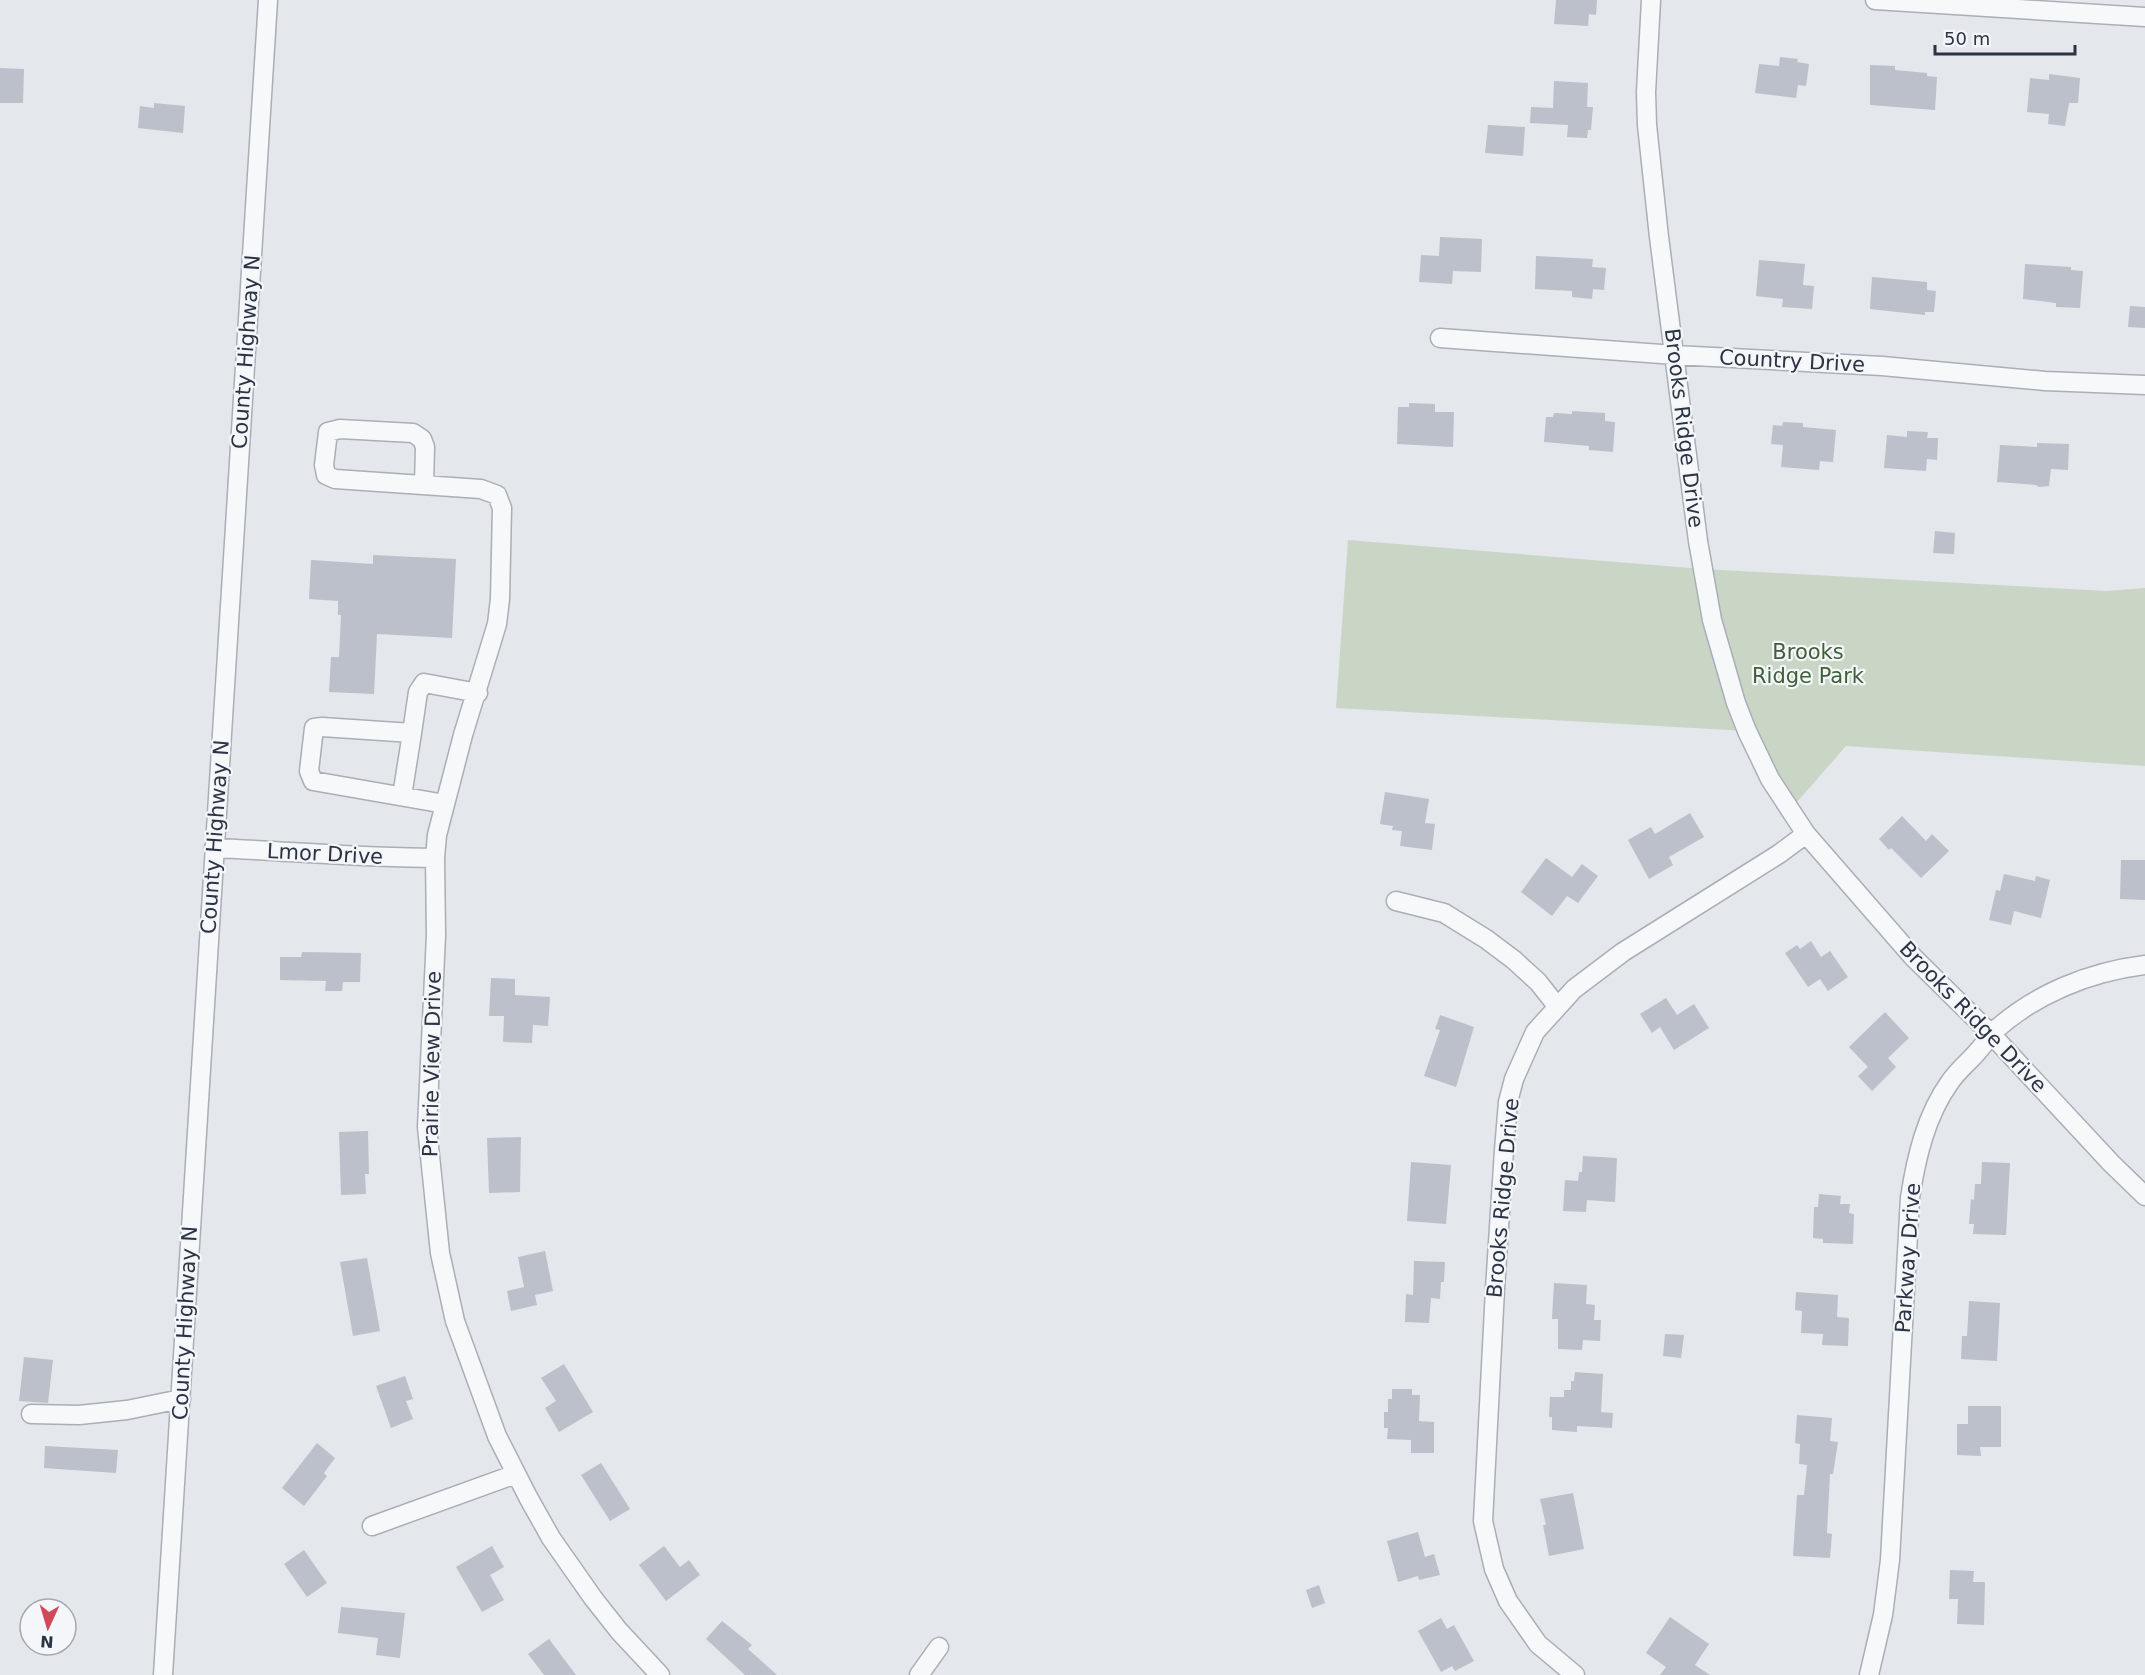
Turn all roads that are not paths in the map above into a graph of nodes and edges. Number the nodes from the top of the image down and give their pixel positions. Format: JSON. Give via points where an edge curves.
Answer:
{"nodes":[{"id":1,"x":268,"y":0,"type":"edge"},
{"id":2,"x":1651,"y":0,"type":"edge"},
{"id":3,"x":1875,"y":0,"type":"edge"},
{"id":4,"x":2145,"y":16,"type":"edge"},
{"id":5,"x":1440,"y":338,"type":"dead end"},
{"id":6,"x":1675,"y":355,"type":"junction"},
{"id":7,"x":2145,"y":385,"type":"edge"},
{"id":8,"x":424,"y":485,"type":"junction"},
{"id":9,"x":478,"y":693,"type":"junction"},
{"id":10,"x":412,"y":733,"type":"junction"},
{"id":11,"x":402,"y":796,"type":"junction"},
{"id":12,"x":445,"y":804,"type":"junction"},
{"id":13,"x":1806,"y":834,"type":"junction"},
{"id":14,"x":214,"y":848,"type":"junction"},
{"id":15,"x":435,"y":858,"type":"junction"},
{"id":16,"x":1396,"y":901,"type":"dead end"},
{"id":17,"x":2145,"y":965,"type":"edge"},
{"id":18,"x":1557,"y":1006,"type":"junction"},
{"id":19,"x":1991,"y":1034,"type":"junction"},
{"id":20,"x":2145,"y":1196,"type":"edge"},
{"id":21,"x":181,"y":1399,"type":"junction"},
{"id":22,"x":31,"y":1414,"type":"dead end"},
{"id":23,"x":516,"y":1474,"type":"junction"},
{"id":24,"x":372,"y":1526,"type":"dead end"},
{"id":25,"x":939,"y":1647,"type":"dead end"},
{"id":26,"x":163,"y":1675,"type":"edge"},
{"id":27,"x":660,"y":1675,"type":"edge"},
{"id":28,"x":919,"y":1675,"type":"edge"},
{"id":29,"x":1575,"y":1675,"type":"edge"},
{"id":30,"x":1869,"y":1675,"type":"edge"}],
"edges":[{"from":1,"to":14,"type":"street","name":"County Highway N"},
{"from":2,"to":6,"type":"street","name":"Brooks Ridge Drive","via":[[1647,125]]},
{"from":3,"to":4,"type":"street"},
{"from":5,"to":6,"type":"street","name":"Country Drive"},
{"from":6,"to":7,"type":"street","name":"Country Drive"},
{"from":6,"to":13,"type":"street","name":"Brooks Ridge Drive","via":[[1712,620],[1747,731],[1770,779]]},
{"from":8,"to":8,"type":"street","via":[[335,479],[326,475],[328,432],[340,429],[413,433],[425,447]]},
{"from":8,"to":9,"type":"street","name":"Prairie View Drive","via":[[481,489],[497,495],[502,508],[497,624]]},
{"from":9,"to":10,"type":"street","via":[[424,683],[418,692]]},
{"from":9,"to":12,"type":"street","name":"Prairie View Drive"},
{"from":10,"to":11,"type":"street"},
{"from":10,"to":11,"type":"street","via":[[314,728],[309,771],[313,781]]},
{"from":11,"to":12,"type":"street"},
{"from":12,"to":15,"type":"street","name":"Prairie View Drive"},
{"from":13,"to":18,"type":"street","name":"Brooks Ridge Drive","via":[[1623,952],[1574,988]]},
{"from":13,"to":19,"type":"street","name":"Brooks Ridge Drive","via":[[1913,957]]},
{"from":14,"to":15,"type":"street","name":"Lmor Drive"},
{"from":14,"to":21,"type":"street","name":"County Highway N"},
{"from":15,"to":23,"type":"street","name":"Prairie View Drive","via":[[436,935],[427,1127],[440,1253],[455,1321],[497,1436]]},
{"from":16,"to":18,"type":"street","via":[[1444,913],[1486,939],[1538,982]]},
{"from":17,"to":19,"type":"street","name":"Parkway Drive","via":[[2086,978],[2051,992]]},
{"from":18,"to":29,"type":"street","name":"Brooks Ridge Drive","via":[[1528,1044],[1508,1102],[1483,1521],[1494,1569],[1508,1601],[1538,1644]]},
{"from":19,"to":20,"type":"street","name":"Brooks Ridge Drive"},
{"from":19,"to":30,"type":"street","name":"Parkway Drive","via":[[1949,1083],[1932,1114],[1915,1164],[1907,1240],[1890,1560]]},
{"from":21,"to":22,"type":"street","via":[[79,1415]]},
{"from":21,"to":26,"type":"street","name":"County Highway N"},
{"from":23,"to":24,"type":"street"},
{"from":23,"to":27,"type":"street","name":"Prairie View Drive","via":[[552,1538],[593,1598]]},
{"from":25,"to":28,"type":"street"}]}
